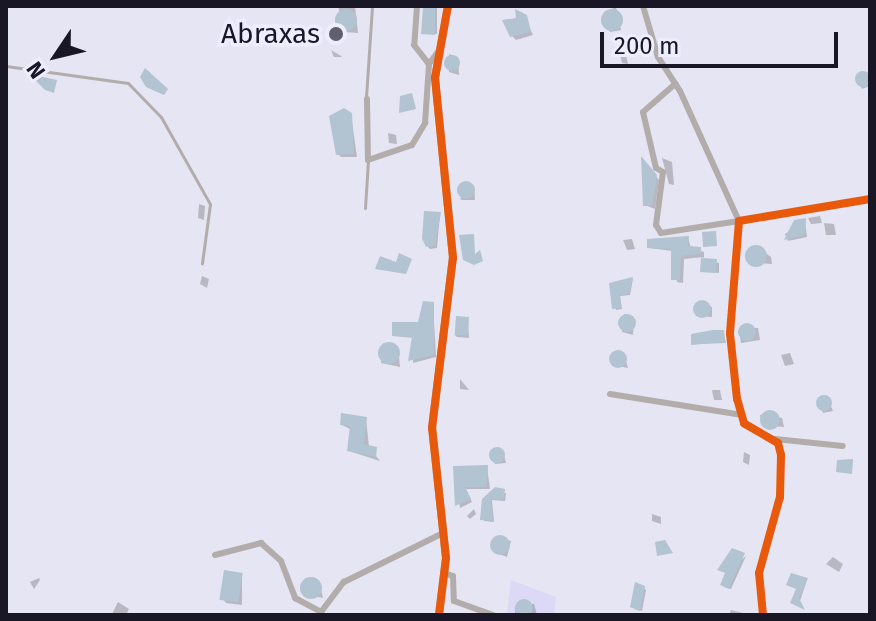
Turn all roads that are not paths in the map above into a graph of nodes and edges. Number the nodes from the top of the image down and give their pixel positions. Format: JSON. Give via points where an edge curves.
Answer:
{"nodes":[{"id":1,"x":372,"y":6,"type":"edge"},
{"id":2,"x":417,"y":6,"type":"edge"},
{"id":3,"x":448,"y":6,"type":"edge"},
{"id":4,"x":643,"y":6,"type":"edge"},
{"id":5,"x":439,"y":50,"type":"junction"},
{"id":6,"x":429,"y":64,"type":"junction"},
{"id":7,"x":6,"y":66,"type":"edge"},
{"id":8,"x":675,"y":84,"type":"junction"},
{"id":9,"x":367,"y":99,"type":"joint"},
{"id":10,"x":368,"y":160,"type":"junction"},
{"id":11,"x":870,"y":199,"type":"edge"},
{"id":12,"x":365,"y":208,"type":"dead end"},
{"id":13,"x":739,"y":221,"type":"junction"},
{"id":14,"x":202,"y":263,"type":"dead end"},
{"id":15,"x":610,"y":394,"type":"dead end"},
{"id":16,"x":742,"y":415,"type":"junction"},
{"id":17,"x":774,"y":439,"type":"junction"},
{"id":18,"x":843,"y":446,"type":"dead end"},
{"id":19,"x":443,"y":533,"type":"junction"},
{"id":20,"x":215,"y":555,"type":"dead end"},
{"id":21,"x":444,"y":573,"type":"junction"},
{"id":22,"x":439,"y":615,"type":"edge"},
{"id":23,"x":493,"y":615,"type":"edge"},
{"id":24,"x":763,"y":615,"type":"edge"}],
"edges":[{"from":1,"to":9,"type":"lane"},
{"from":2,"to":6,"type":"street","via":[[414,45]]},
{"from":3,"to":5,"type":"street"},
{"from":4,"to":8,"type":"street","via":[[658,57]]},
{"from":5,"to":6,"type":"street"},
{"from":5,"to":19,"type":"street","via":[[453,258],[432,428]]},
{"from":6,"to":10,"type":"street","via":[[421,134]]},
{"from":7,"to":14,"type":"lane","via":[[128,83],[161,117],[210,204]]},
{"from":8,"to":13,"type":"street"},
{"from":8,"to":13,"type":"street","via":[[643,112],[656,168],[663,172],[656,225],[661,233]]},
{"from":9,"to":10,"type":"street"},
{"from":10,"to":12,"type":"lane"},
{"from":11,"to":13,"type":"street"},
{"from":13,"to":16,"type":"street","via":[[730,333]]},
{"from":15,"to":16,"type":"street"},
{"from":16,"to":17,"type":"street"},
{"from":17,"to":18,"type":"street"},
{"from":17,"to":24,"type":"street","via":[[781,482],[759,573]]},
{"from":19,"to":20,"type":"street","via":[[344,582],[321,612],[295,598],[281,561],[261,543]]},
{"from":19,"to":21,"type":"street"},
{"from":21,"to":22,"type":"street"},
{"from":21,"to":23,"type":"street","via":[[453,576],[454,601]]}]}
